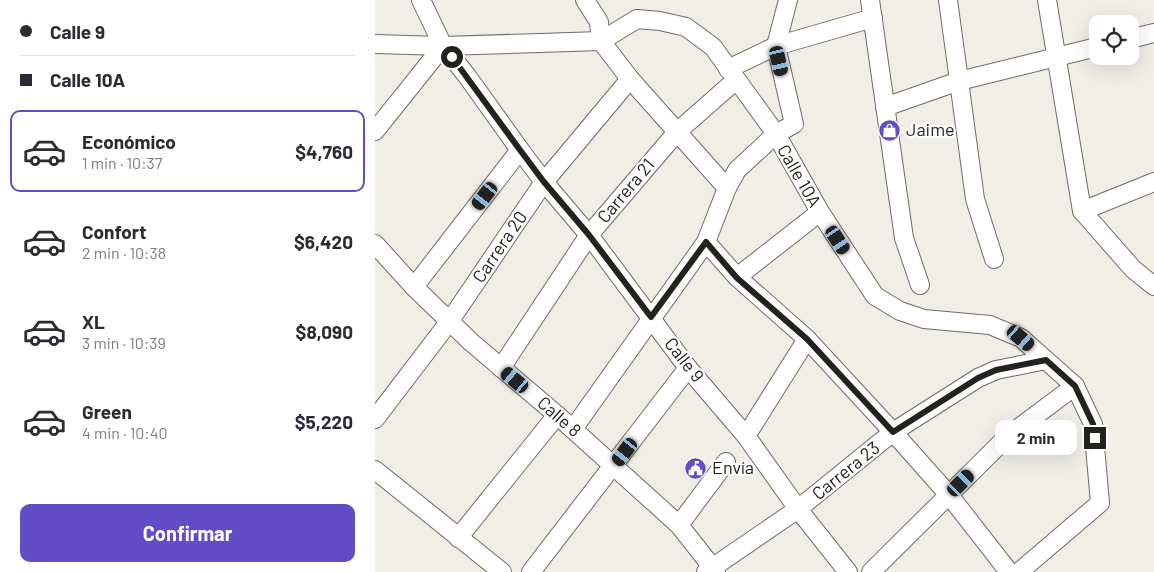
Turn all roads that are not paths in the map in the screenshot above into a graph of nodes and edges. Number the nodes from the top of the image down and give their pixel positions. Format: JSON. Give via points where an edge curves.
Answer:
{"nodes":[{"id":1,"x":422,"y":0,"type":"edge"},
{"id":2,"x":585,"y":0,"type":"edge"},
{"id":3,"x":787,"y":0,"type":"edge"},
{"id":4,"x":870,"y":0,"type":"edge"},
{"id":5,"x":948,"y":0,"type":"edge"},
{"id":6,"x":1047,"y":0,"type":"edge"},
{"id":7,"x":873,"y":18,"type":"junction"},
{"id":8,"x":1154,"y":33,"type":"edge"},
{"id":9,"x":1139,"y":37,"type":"edge"},
{"id":10,"x":601,"y":41,"type":"junction"},
{"id":11,"x":375,"y":44,"type":"edge"},
{"id":12,"x":443,"y":46,"type":"junction"},
{"id":13,"x":776,"y":46,"type":"junction"},
{"id":14,"x":1089,"y":49,"type":"edge"},
{"id":15,"x":1055,"y":58,"type":"junction"},
{"id":16,"x":732,"y":74,"type":"junction"},
{"id":17,"x":630,"y":79,"type":"junction"},
{"id":18,"x":959,"y":81,"type":"junction"},
{"id":19,"x":885,"y":107,"type":"junction"},
{"id":20,"x":375,"y":131,"type":"edge"},
{"id":21,"x":677,"y":132,"type":"junction"},
{"id":22,"x":775,"y":134,"type":"junction"},
{"id":23,"x":520,"y":150,"type":"junction"},
{"id":24,"x":544,"y":182,"type":"junction"},
{"id":25,"x":1154,"y":182,"type":"edge"},
{"id":26,"x":727,"y":188,"type":"junction"},
{"id":27,"x":1082,"y":211,"type":"junction"},
{"id":28,"x":820,"y":212,"type":"junction"},
{"id":29,"x":589,"y":235,"type":"junction"},
{"id":30,"x":706,"y":242,"type":"junction"},
{"id":31,"x":375,"y":244,"type":"edge"},
{"id":32,"x":994,"y":259,"type":"dead end"},
{"id":33,"x":737,"y":278,"type":"junction"},
{"id":34,"x":920,"y":285,"type":"dead end"},
{"id":35,"x":1154,"y":286,"type":"edge"},
{"id":36,"x":414,"y":287,"type":"junction"},
{"id":37,"x":651,"y":317,"type":"junction"},
{"id":38,"x":449,"y":322,"type":"junction"},
{"id":39,"x":807,"y":339,"type":"junction"},
{"id":40,"x":1046,"y":360,"type":"junction"},
{"id":41,"x":501,"y":368,"type":"junction"},
{"id":42,"x":688,"y":368,"type":"junction"},
{"id":43,"x":1075,"y":386,"type":"junction"},
{"id":44,"x":557,"y":415,"type":"junction"},
{"id":45,"x":375,"y":419,"type":"edge"},
{"id":46,"x":573,"y":429,"type":"junction"},
{"id":47,"x":893,"y":432,"type":"junction"},
{"id":48,"x":747,"y":436,"type":"junction"},
{"id":49,"x":726,"y":462,"type":"dead end"},
{"id":50,"x":614,"y":466,"type":"junction"},
{"id":51,"x":375,"y":470,"type":"edge"},
{"id":52,"x":949,"y":495,"type":"junction"},
{"id":53,"x":798,"y":509,"type":"junction"},
{"id":54,"x":679,"y":525,"type":"junction"},
{"id":55,"x":458,"y":538,"type":"junction"},
{"id":56,"x":712,"y":570,"type":"edge"},
{"id":57,"x":502,"y":572,"type":"edge"},
{"id":58,"x":531,"y":572,"type":"edge"},
{"id":59,"x":848,"y":572,"type":"edge"},
{"id":60,"x":871,"y":572,"type":"edge"},
{"id":61,"x":1009,"y":572,"type":"edge"},
{"id":62,"x":1019,"y":572,"type":"edge"}],
"edges":[{"from":1,"to":12,"type":"street","name":"Calle 9"},
{"from":2,"to":10,"type":"street","via":[[599,22]]},
{"from":3,"to":13,"type":"street"},
{"from":4,"to":7,"type":"street"},
{"from":5,"to":18,"type":"street"},
{"from":6,"to":15,"type":"street"},
{"from":7,"to":13,"type":"street","name":"Carrera 21"},
{"from":7,"to":19,"type":"street"},
{"from":8,"to":9,"type":"street"},
{"from":10,"to":12,"type":"street"},
{"from":10,"to":16,"type":"street","name":"Calle 10A","via":[[637,19],[686,27],[713,47]]},
{"from":10,"to":17,"type":"street"},
{"from":11,"to":12,"type":"street"},
{"from":12,"to":20,"type":"street"},
{"from":12,"to":23,"type":"street","name":"Calle 9"},
{"from":13,"to":16,"type":"street","name":"Carrera 21"},
{"from":13,"to":22,"type":"street","via":[[794,124]]},
{"from":14,"to":15,"type":"street"},
{"from":15,"to":18,"type":"street"},
{"from":15,"to":27,"type":"street"},
{"from":16,"to":21,"type":"street","name":"Carrera 21"},
{"from":16,"to":22,"type":"street","name":"Calle 10A"},
{"from":17,"to":21,"type":"street"},
{"from":17,"to":24,"type":"street","name":"Carrera 20"},
{"from":18,"to":19,"type":"street"},
{"from":18,"to":32,"type":"street","via":[[975,198]]},
{"from":19,"to":34,"type":"street","via":[[904,238]]},
{"from":21,"to":26,"type":"street"},
{"from":21,"to":29,"type":"street","name":"Carrera 21"},
{"from":22,"to":26,"type":"street","via":[[737,170]]},
{"from":22,"to":28,"type":"street","name":"Calle 10A"},
{"from":23,"to":24,"type":"street","name":"Calle 9"},
{"from":23,"to":36,"type":"street"},
{"from":24,"to":29,"type":"street","name":"Calle 9"},
{"from":24,"to":38,"type":"street","name":"Carrera 20"},
{"from":25,"to":27,"type":"street"},
{"from":26,"to":30,"type":"street"},
{"from":27,"to":35,"type":"street","via":[[1133,269]]},
{"from":28,"to":33,"type":"street"},
{"from":28,"to":40,"type":"street","name":"Calle 10A","via":[[875,296],[899,311],[924,319],[990,325],[1021,338]]},
{"from":29,"to":37,"type":"street","name":"Calle 9"},
{"from":29,"to":41,"type":"street","name":"Carrera 21"},
{"from":30,"to":33,"type":"street"},
{"from":30,"to":37,"type":"street"},
{"from":31,"to":36,"type":"street","name":"Calle 8"},
{"from":33,"to":39,"type":"street"},
{"from":36,"to":38,"type":"street","name":"Calle 8"},
{"from":37,"to":42,"type":"street","name":"Calle 9"},
{"from":37,"to":46,"type":"street"},
{"from":38,"to":41,"type":"street","name":"Calle 8"},
{"from":38,"to":45,"type":"street","name":"Carrera 20"},
{"from":39,"to":47,"type":"street"},
{"from":39,"to":48,"type":"street"},
{"from":40,"to":43,"type":"street","name":"Calle 10A"},
{"from":40,"to":47,"type":"street","name":"Carrera 23","via":[[996,370],[978,378]]},
{"from":41,"to":44,"type":"street","name":"Calle 8"},
{"from":42,"to":48,"type":"street","name":"Calle 9"},
{"from":42,"to":50,"type":"street"},
{"from":43,"to":52,"type":"street","via":[[1008,436]]},
{"from":43,"to":62,"type":"street","name":"Calle 10A","via":[[1093,424],[1100,503]]},
{"from":44,"to":46,"type":"street","name":"Calle 8"},
{"from":44,"to":55,"type":"street"},
{"from":46,"to":50,"type":"street","name":"Calle 8"},
{"from":47,"to":52,"type":"street"},
{"from":47,"to":53,"type":"street","name":"Carrera 23"},
{"from":48,"to":53,"type":"street","name":"Calle 9"},
{"from":49,"to":54,"type":"street"},
{"from":50,"to":54,"type":"street","name":"Calle 8"},
{"from":50,"to":58,"type":"street"},
{"from":51,"to":55,"type":"street"},
{"from":52,"to":60,"type":"street"},
{"from":52,"to":61,"type":"street"},
{"from":53,"to":56,"type":"street","name":"Carrera 23"},
{"from":53,"to":59,"type":"street","name":"Calle 9"},
{"from":54,"to":56,"type":"street","name":"Calle 8"},
{"from":55,"to":57,"type":"street"}]}
